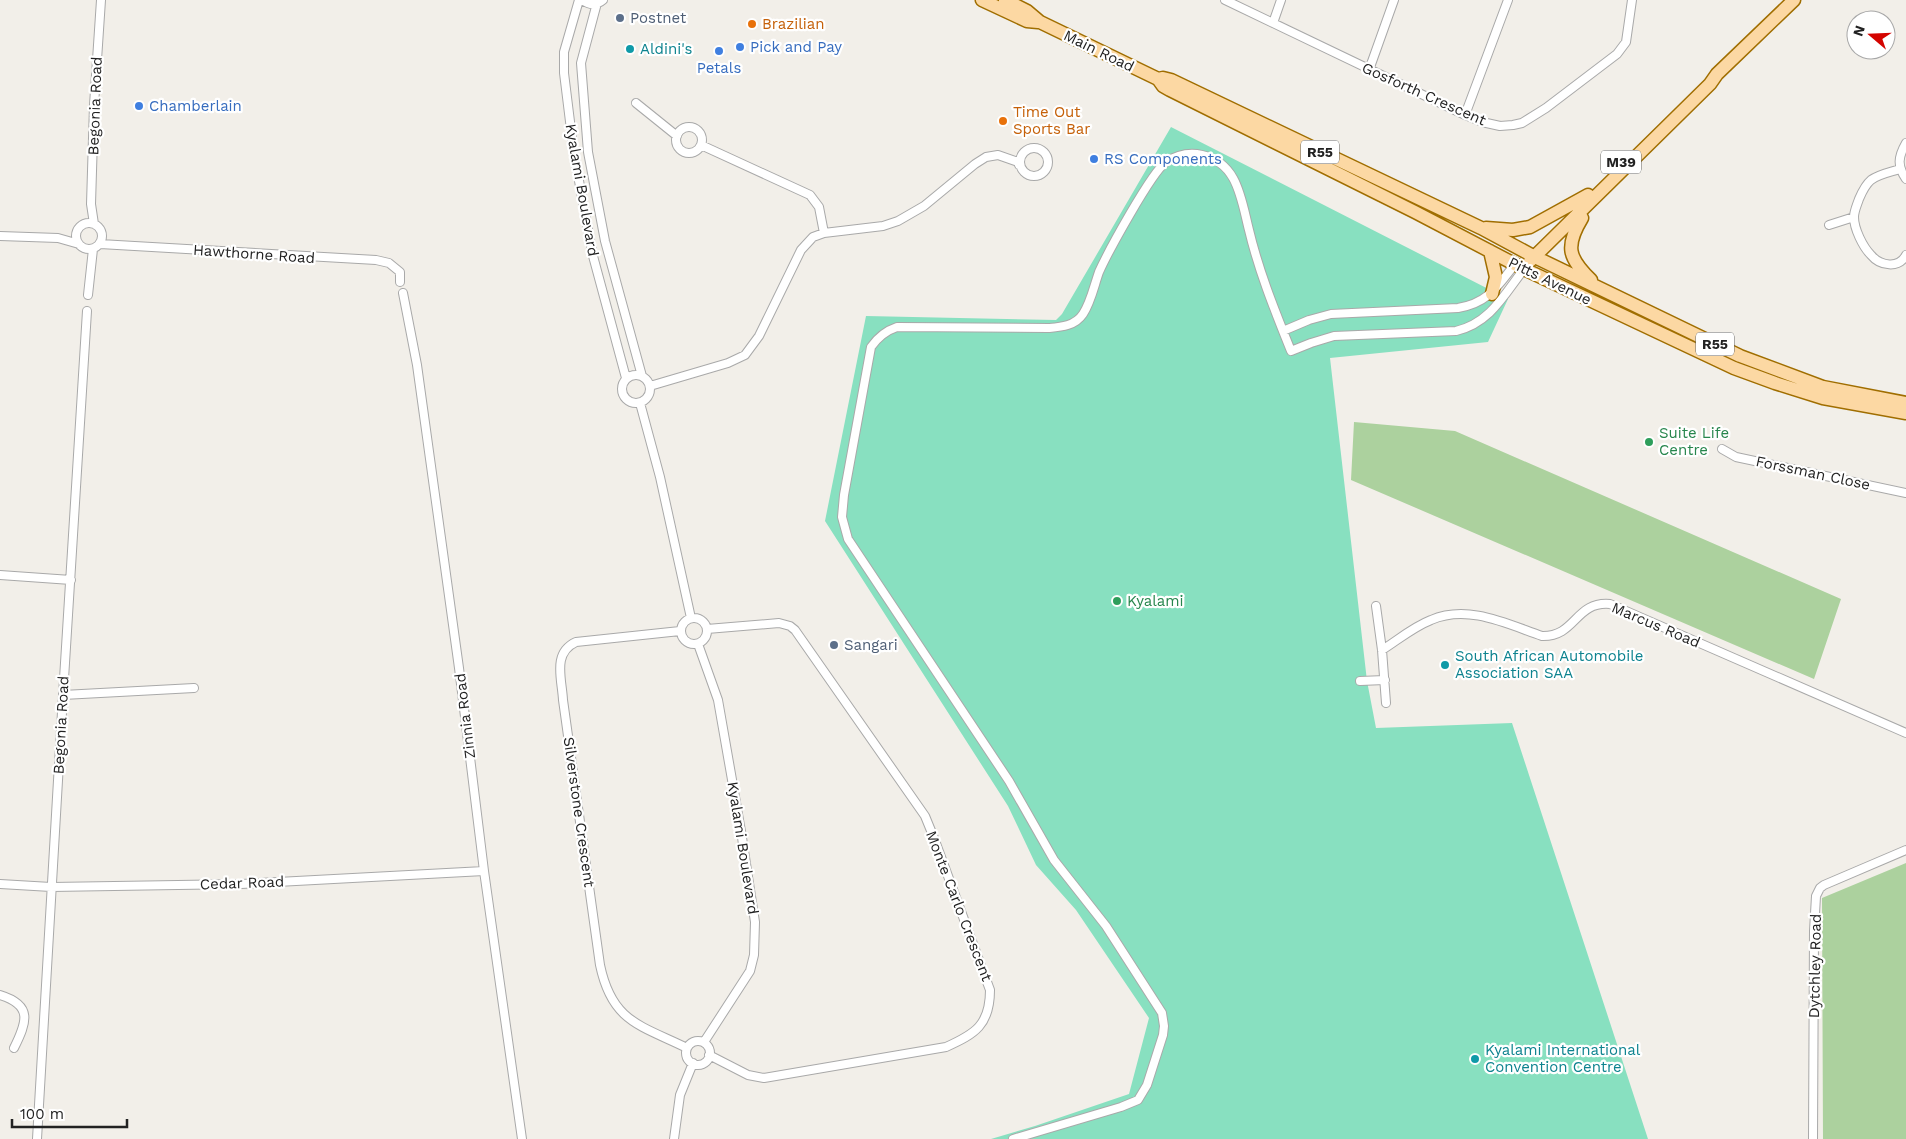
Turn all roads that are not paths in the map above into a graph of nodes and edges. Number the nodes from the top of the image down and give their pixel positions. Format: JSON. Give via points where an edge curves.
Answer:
{"nodes":[{"id":1,"x":581,"y":0,"type":"edge"},
{"id":2,"x":982,"y":0,"type":"edge"},
{"id":3,"x":1005,"y":0,"type":"edge"},
{"id":4,"x":1225,"y":0,"type":"edge"},
{"id":5,"x":1281,"y":0,"type":"edge"},
{"id":6,"x":1394,"y":0,"type":"edge"},
{"id":7,"x":1508,"y":0,"type":"edge"},
{"id":8,"x":1632,"y":0,"type":"edge"},
{"id":9,"x":1794,"y":0,"type":"edge"},
{"id":10,"x":600,"y":2,"type":"edge"},
{"id":11,"x":100,"y":3,"type":"edge"},
{"id":12,"x":1040,"y":22,"type":"junction"},
{"id":13,"x":1272,"y":23,"type":"junction"},
{"id":14,"x":1369,"y":70,"type":"junction"},
{"id":15,"x":636,"y":103,"type":"dead end"},
{"id":16,"x":1210,"y":105,"type":"junction"},
{"id":17,"x":1465,"y":115,"type":"junction"},
{"id":18,"x":677,"y":136,"type":"junction"},
{"id":19,"x":1906,"y":143,"type":"edge"},
{"id":20,"x":701,"y":145,"type":"junction"},
{"id":21,"x":1019,"y":165,"type":"dead end"},
{"id":22,"x":1900,"y":169,"type":"junction"},
{"id":23,"x":1906,"y":179,"type":"edge"},
{"id":24,"x":1590,"y":198,"type":"junction"},
{"id":25,"x":1854,"y":217,"type":"junction"},
{"id":26,"x":90,"y":224,"type":"junction"},
{"id":27,"x":1829,"y":225,"type":"dead end"},
{"id":28,"x":1481,"y":228,"type":"junction"},
{"id":29,"x":77,"y":232,"type":"junction"},
{"id":30,"x":824,"y":233,"type":"junction"},
{"id":31,"x":0,"y":236,"type":"edge"},
{"id":32,"x":58,"y":238,"type":"junction"},
{"id":33,"x":98,"y":243,"type":"junction"},
{"id":34,"x":78,"y":244,"type":"junction"},
{"id":35,"x":1490,"y":251,"type":"junction"},
{"id":36,"x":1531,"y":254,"type":"junction"},
{"id":37,"x":1906,"y":255,"type":"edge"},
{"id":38,"x":1520,"y":267,"type":"junction"},
{"id":39,"x":400,"y":282,"type":"dead end"},
{"id":40,"x":1599,"y":288,"type":"junction"},
{"id":41,"x":403,"y":293,"type":"dead end"},
{"id":42,"x":1492,"y":294,"type":"junction"},
{"id":43,"x":88,"y":295,"type":"dead end"},
{"id":44,"x":87,"y":311,"type":"dead end"},
{"id":45,"x":1283,"y":331,"type":"junction"},
{"id":46,"x":642,"y":376,"type":"junction"},
{"id":47,"x":626,"y":378,"type":"junction"},
{"id":48,"x":650,"y":386,"type":"junction"},
{"id":49,"x":640,"y":403,"type":"junction"},
{"id":50,"x":1906,"y":403,"type":"edge"},
{"id":51,"x":1906,"y":413,"type":"edge"},
{"id":52,"x":1722,"y":449,"type":"dead end"},
{"id":53,"x":1906,"y":494,"type":"edge"},
{"id":54,"x":0,"y":575,"type":"edge"},
{"id":55,"x":71,"y":580,"type":"junction"},
{"id":56,"x":1376,"y":606,"type":"dead end"},
{"id":57,"x":691,"y":618,"type":"junction"},
{"id":58,"x":707,"y":629,"type":"junction"},
{"id":59,"x":680,"y":631,"type":"junction"},
{"id":60,"x":698,"y":644,"type":"junction"},
{"id":61,"x":1382,"y":650,"type":"junction"},
{"id":62,"x":1385,"y":680,"type":"junction"},
{"id":63,"x":1360,"y":681,"type":"dead end"},
{"id":64,"x":194,"y":688,"type":"dead end"},
{"id":65,"x":62,"y":695,"type":"junction"},
{"id":66,"x":1386,"y":703,"type":"dead end"},
{"id":67,"x":1906,"y":733,"type":"edge"},
{"id":68,"x":1906,"y":850,"type":"edge"},
{"id":69,"x":484,"y":871,"type":"junction"},
{"id":70,"x":0,"y":884,"type":"edge"},
{"id":71,"x":52,"y":887,"type":"junction"},
{"id":72,"x":0,"y":995,"type":"edge"},
{"id":73,"x":704,"y":1042,"type":"junction"},
{"id":74,"x":14,"y":1048,"type":"dead end"},
{"id":75,"x":687,"y":1048,"type":"junction"},
{"id":76,"x":709,"y":1055,"type":"junction"},
{"id":77,"x":692,"y":1063,"type":"junction"},
{"id":78,"x":37,"y":1139,"type":"edge"},
{"id":79,"x":522,"y":1139,"type":"edge"},
{"id":80,"x":674,"y":1139,"type":"edge"},
{"id":81,"x":1013,"y":1139,"type":"edge"},
{"id":82,"x":1813,"y":1139,"type":"edge"}],
"edges":[{"from":1,"to":10,"type":"street","name":"Kyalami Boulevard","via":[[591,4]]},
{"from":1,"to":47,"type":"street","name":"Kyalami Boulevard","via":[[564,52],[564,73],[592,256]]},
{"from":2,"to":12,"type":"main road","name":"Main Road","number":"R55","via":[[1027,21]]},
{"from":3,"to":12,"type":"main road","name":"Main Road","number":"R55"},
{"from":4,"to":13,"type":"street","name":"Gosforth Crescent"},
{"from":5,"to":13,"type":"street"},
{"from":6,"to":14,"type":"street"},
{"from":7,"to":17,"type":"street"},
{"from":8,"to":17,"type":"street","name":"Gosforth Crescent","via":[[1624,48],[1532,118],[1500,126]]},
{"from":9,"to":24,"type":"main road","number":"M39"},
{"from":10,"to":46,"type":"street","name":"Kyalami Boulevard","via":[[581,63],[588,152],[607,248]]},
{"from":11,"to":26,"type":"street","name":"Begonia Road"},
{"from":12,"to":16,"type":"main road","name":"Main Road","number":"R55","via":[[1158,79],[1172,80]]},
{"from":13,"to":14,"type":"street","name":"Gosforth Crescent"},
{"from":14,"to":17,"type":"street","name":"Gosforth Crescent"},
{"from":15,"to":18,"type":"street"},
{"from":16,"to":28,"type":"main road","name":"Pitts Avenue","number":"R55"},
{"from":16,"to":35,"type":"main road","name":"Pitts Avenue","number":"R55"},
{"from":18,"to":20,"type":"street","via":[[679,147],[685,152],[693,152]]},
{"from":18,"to":20,"type":"street","via":[[686,128],[694,128],[700,133]]},
{"from":19,"to":22,"type":"street","via":[[1899,158]]},
{"from":20,"to":30,"type":"street","via":[[810,195],[819,207]]},
{"from":21,"to":30,"type":"street","via":[[998,155],[986,157],[911,215],[883,226]]},
{"from":22,"to":23,"type":"street"},
{"from":22,"to":25,"type":"street","via":[[1871,180],[1863,190]]},
{"from":24,"to":28,"type":"main road","via":[[1530,227],[1513,230]]},
{"from":24,"to":36,"type":"main road","number":"M39"},
{"from":24,"to":40,"type":"main road","via":[[1574,230],[1570,247],[1578,268]]},
{"from":25,"to":27,"type":"street"},
{"from":25,"to":37,"type":"street","via":[[1856,229],[1873,258],[1892,265],[1900,263]]},
{"from":26,"to":29,"type":"street"},
{"from":26,"to":33,"type":"street","via":[[100,229]]},
{"from":28,"to":36,"type":"main road","name":"Pitts Avenue","number":"R55"},
{"from":29,"to":32,"type":"street"},
{"from":29,"to":34,"type":"street"},
{"from":30,"to":48,"type":"street","via":[[813,237],[801,250],[759,336],[745,355]]},
{"from":31,"to":32,"type":"street"},
{"from":32,"to":34,"type":"street"},
{"from":33,"to":34,"type":"street","via":[[85,249]]},
{"from":33,"to":39,"type":"street","name":"Hawthorne Road","via":[[376,260],[389,263],[400,272]]},
{"from":33,"to":43,"type":"street"},
{"from":35,"to":38,"type":"main road","name":"Pitts Avenue","number":"R55"},
{"from":35,"to":42,"type":"main road","via":[[1496,277]]},
{"from":36,"to":38,"type":"main road","number":"M39"},
{"from":36,"to":40,"type":"main road","name":"Pitts Avenue","number":"R55"},
{"from":38,"to":42,"type":"street"},
{"from":38,"to":45,"type":"street","via":[[1490,313],[1469,328],[1334,336],[1291,352]]},
{"from":38,"to":51,"type":"main road","name":"Pitts Avenue","number":"R55","via":[[1685,346],[1774,384],[1823,398]]},
{"from":40,"to":50,"type":"main road","name":"Pitts Avenue","number":"R55","via":[[1778,372],[1823,387]]},
{"from":41,"to":69,"type":"street","name":"Zinnia Road","via":[[423,404]]},
{"from":42,"to":45,"type":"street","via":[[1480,302],[1458,308],[1331,314]]},
{"from":44,"to":55,"type":"street","name":"Begonia Road"},
{"from":45,"to":81,"type":"street","via":[[1257,261],[1236,182],[1225,166],[1216,160],[1192,153],[1166,162],[1152,178],[1101,268],[1083,314],[1072,324],[1049,328],[897,328],[884,332],[871,347],[844,495],[842,517],[848,539],[1009,781],[1054,860],[1106,926],[1157,1002],[1164,1020],[1163,1035],[1147,1085],[1138,1100]]},
{"from":46,"to":47,"type":"street"},
{"from":46,"to":48,"type":"street"},
{"from":47,"to":49,"type":"street","via":[[622,388],[624,397],[631,403]]},
{"from":48,"to":49,"type":"street","via":[[648,398]]},
{"from":49,"to":57,"type":"street"},
{"from":52,"to":53,"type":"street","name":"Forssman Close","via":[[1736,457]]},
{"from":54,"to":55,"type":"street"},
{"from":55,"to":65,"type":"street","name":"Begonia Road"},
{"from":56,"to":61,"type":"street"},
{"from":57,"to":58,"type":"street","via":[[701,620]]},
{"from":57,"to":59,"type":"street"},
{"from":58,"to":60,"type":"street","via":[[706,636]]},
{"from":58,"to":76,"type":"street","name":"Monte Carlo Crescent","via":[[779,623],[795,630],[925,816],[990,990],[989,1009],[981,1026],[960,1041],[937,1049],[764,1078],[748,1076]]},
{"from":59,"to":60,"type":"street","via":[[688,643]]},
{"from":59,"to":75,"type":"street","name":"Silverstone Crescent","via":[[576,642],[565,648],[561,665],[563,700],[600,965],[606,988],[612,1002],[627,1018]]},
{"from":60,"to":73,"type":"street","name":"Kyalami Boulevard","via":[[718,700],[755,930],[750,971]]},
{"from":61,"to":62,"type":"street"},
{"from":61,"to":67,"type":"street","name":"Marcus Road","via":[[1431,620],[1444,616],[1476,615],[1550,636],[1562,632],[1587,608],[1610,604]]},
{"from":62,"to":63,"type":"street"},
{"from":62,"to":66,"type":"street"},
{"from":64,"to":65,"type":"street"},
{"from":65,"to":71,"type":"street","name":"Begonia Road"},
{"from":68,"to":82,"type":"street","name":"Dytchley Road","via":[[1824,885],[1816,896]]},
{"from":69,"to":71,"type":"street","name":"Cedar Road","via":[[241,884]]},
{"from":69,"to":79,"type":"street","name":"Zinnia Road"},
{"from":70,"to":71,"type":"street","name":"Cedar Road"},
{"from":71,"to":78,"type":"street","name":"Begonia Road"},
{"from":72,"to":74,"type":"street","via":[[18,1002],[24,1012],[22,1032]]},
{"from":73,"to":75,"type":"street","via":[[694,1041]]},
{"from":73,"to":76,"type":"street","via":[[709,1048]]},
{"from":75,"to":77,"type":"street","via":[[687,1056]]},
{"from":76,"to":77,"type":"street","via":[[703,1063]]},
{"from":77,"to":80,"type":"street","via":[[676,1109]]}]}
